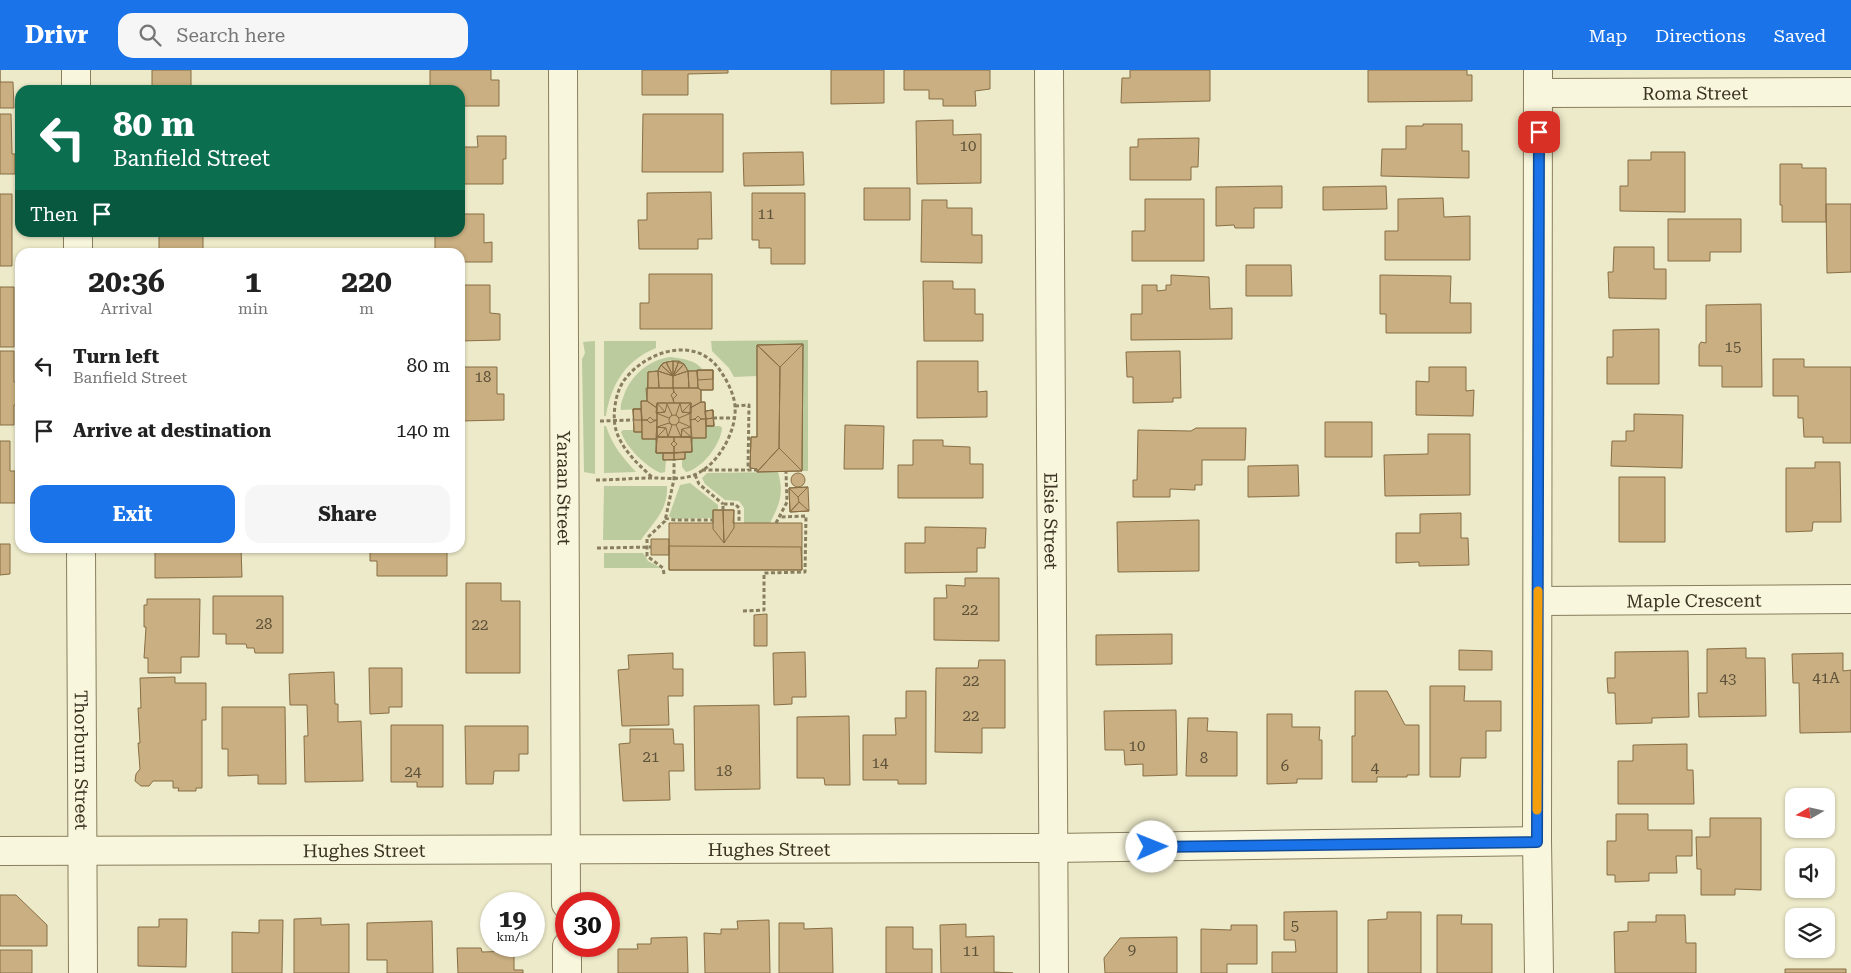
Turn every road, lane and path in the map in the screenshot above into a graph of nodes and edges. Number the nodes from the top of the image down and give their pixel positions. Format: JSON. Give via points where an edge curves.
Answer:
{"nodes":[{"id":1,"x":76,"y":70,"type":"edge"},
{"id":2,"x":563,"y":70,"type":"edge"},
{"id":3,"x":1049,"y":70,"type":"edge"},
{"id":4,"x":1539,"y":82,"type":"edge"},
{"id":5,"x":76,"y":85,"type":"edge"},
{"id":6,"x":1851,"y":92,"type":"edge"},
{"id":7,"x":735,"y":406,"type":"junction"},
{"id":8,"x":713,"y":418,"type":"dead end"},
{"id":9,"x":734,"y":418,"type":"junction"},
{"id":10,"x":634,"y":420,"type":"dead end"},
{"id":11,"x":600,"y":421,"type":"dead end"},
{"id":12,"x":615,"y":421,"type":"junction"},
{"id":13,"x":674,"y":460,"type":"dead end"},
{"id":14,"x":702,"y":470,"type":"junction"},
{"id":15,"x":748,"y":470,"type":"junction"},
{"id":16,"x":757,"y":470,"type":"dead end"},
{"id":17,"x":786,"y":472,"type":"dead end"},
{"id":18,"x":695,"y":475,"type":"junction"},
{"id":19,"x":653,"y":478,"type":"junction"},
{"id":20,"x":674,"y":479,"type":"junction"},
{"id":21,"x":566,"y":481,"type":"junction"},
{"id":22,"x":723,"y":504,"type":"junction"},
{"id":23,"x":724,"y":510,"type":"dead end"},
{"id":24,"x":779,"y":517,"type":"junction"},
{"id":25,"x":665,"y":518,"type":"junction"},
{"id":26,"x":713,"y":520,"type":"dead end"},
{"id":27,"x":739,"y":523,"type":"dead end"},
{"id":28,"x":776,"y":523,"type":"dead end"},
{"id":29,"x":649,"y":548,"type":"junction"},
{"id":30,"x":566,"y":549,"type":"junction"},
{"id":31,"x":81,"y":553,"type":"edge"},
{"id":32,"x":664,"y":574,"type":"dead end"},
{"id":33,"x":1851,"y":599,"type":"edge"},
{"id":34,"x":1538,"y":601,"type":"junction"},
{"id":35,"x":743,"y":611,"type":"dead end"},
{"id":36,"x":1537,"y":842,"type":"junction"},
{"id":37,"x":1053,"y":848,"type":"junction"},
{"id":38,"x":0,"y":851,"type":"edge"},
{"id":39,"x":83,"y":851,"type":"junction"},
{"id":40,"x":566,"y":851,"type":"junction"},
{"id":41,"x":566,"y":892,"type":"edge"},
{"id":42,"x":567,"y":957,"type":"edge"},
{"id":43,"x":83,"y":973,"type":"edge"},
{"id":44,"x":567,"y":973,"type":"edge"},
{"id":45,"x":1054,"y":973,"type":"edge"},
{"id":46,"x":1539,"y":973,"type":"edge"}],
"edges":[{"from":1,"to":5,"type":"street"},
{"from":2,"to":21,"type":"street","name":"Yaraan Street"},
{"from":3,"to":37,"type":"street","name":"Elsie Street"},
{"from":4,"to":6,"type":"street","name":"Roma Street"},
{"from":4,"to":34,"type":"street"},
{"from":7,"to":9,"type":"path"},
{"from":7,"to":12,"type":"path","via":[[728,382],[714,363],[698,351],[675,350],[636,366],[621,384],[615,405]]},
{"from":7,"to":15,"type":"path","via":[[750,405]]},
{"from":8,"to":9,"type":"path"},
{"from":9,"to":14,"type":"path","via":[[723,448]]},
{"from":10,"to":12,"type":"path"},
{"from":11,"to":12,"type":"path"},
{"from":12,"to":19,"type":"path","via":[[623,447]]},
{"from":13,"to":20,"type":"path"},
{"from":14,"to":15,"type":"path"},
{"from":14,"to":18,"type":"path"},
{"from":15,"to":16,"type":"path"},
{"from":17,"to":24,"type":"path","via":[[788,504]]},
{"from":18,"to":20,"type":"path"},
{"from":18,"to":22,"type":"path","via":[[699,484]]},
{"from":19,"to":20,"type":"path"},
{"from":19,"to":21,"type":"path"},
{"from":20,"to":25,"type":"path"},
{"from":21,"to":30,"type":"street","name":"Yaraan Street"},
{"from":22,"to":23,"type":"path"},
{"from":22,"to":27,"type":"path","via":[[735,504],[739,508]]},
{"from":24,"to":28,"type":"path"},
{"from":24,"to":35,"type":"path","via":[[806,516],[805,572],[764,574],[764,610]]},
{"from":25,"to":26,"type":"path"},
{"from":25,"to":29,"type":"path","via":[[665,522],[647,538]]},
{"from":29,"to":30,"type":"path"},
{"from":29,"to":32,"type":"path","via":[[647,556],[663,568]]},
{"from":30,"to":40,"type":"street","name":"Yaraan Street"},
{"from":31,"to":39,"type":"street","name":"Thorburn Street"},
{"from":33,"to":34,"type":"street","name":"Maple Crescent"},
{"from":34,"to":36,"type":"street"},
{"from":36,"to":37,"type":"street","name":"Hughes Street"},
{"from":36,"to":46,"type":"street"},
{"from":37,"to":40,"type":"street","name":"Hughes Street"},
{"from":37,"to":45,"type":"street","name":"Elsie Street"},
{"from":38,"to":39,"type":"street","name":"Hughes Street"},
{"from":39,"to":40,"type":"street","name":"Hughes Street"},
{"from":39,"to":43,"type":"street","name":"Thorburn Street"},
{"from":40,"to":41,"type":"street","name":"Yaraan Street"},
{"from":42,"to":44,"type":"street"}]}
